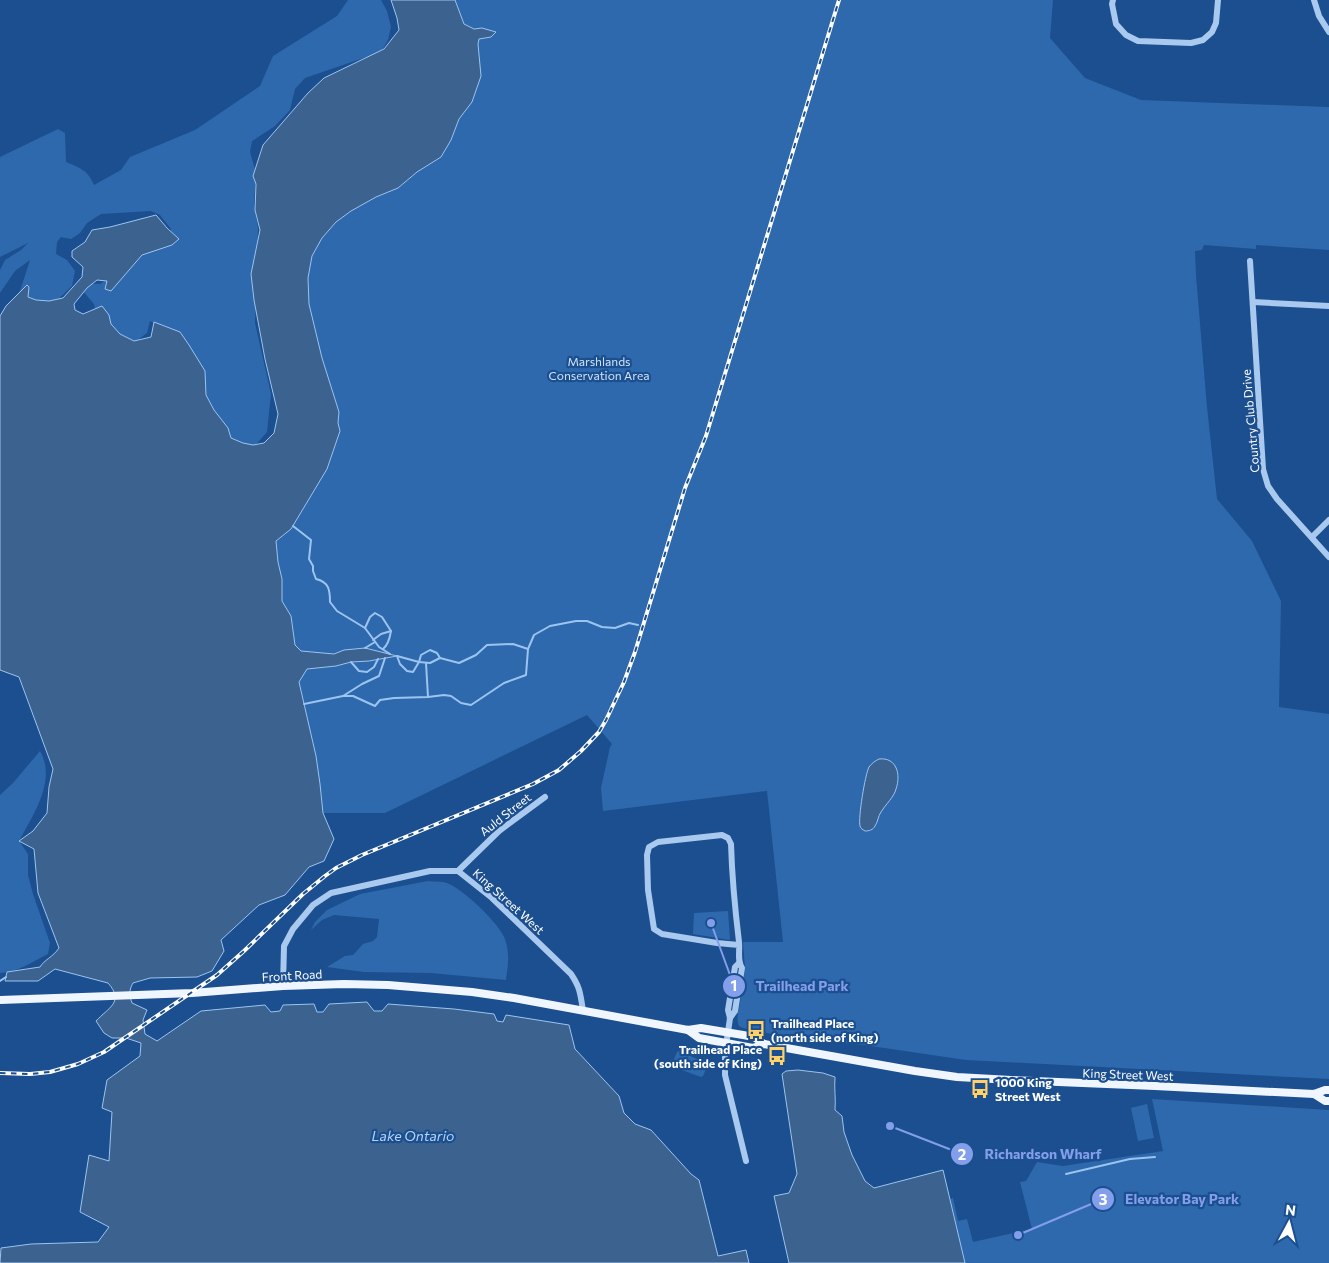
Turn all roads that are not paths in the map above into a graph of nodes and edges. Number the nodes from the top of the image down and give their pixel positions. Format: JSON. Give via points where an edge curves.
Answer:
{"nodes":[{"id":1,"x":1113,"y":0,"type":"edge"},
{"id":2,"x":1218,"y":0,"type":"edge"},
{"id":3,"x":1314,"y":0,"type":"edge"},
{"id":4,"x":1329,"y":32,"type":"edge"},
{"id":5,"x":1250,"y":261,"type":"dead end"},
{"id":6,"x":1253,"y":302,"type":"junction"},
{"id":7,"x":1329,"y":306,"type":"edge"},
{"id":8,"x":1329,"y":520,"type":"edge"},
{"id":9,"x":1312,"y":537,"type":"junction"},
{"id":10,"x":1329,"y":557,"type":"edge"},
{"id":11,"x":546,"y":797,"type":"dead end"},
{"id":12,"x":458,"y":871,"type":"junction"},
{"id":13,"x":739,"y":945,"type":"junction"},
{"id":14,"x":283,"y":986,"type":"junction"},
{"id":15,"x":0,"y":1000,"type":"edge"},
{"id":16,"x":583,"y":1010,"type":"junction"},
{"id":17,"x":688,"y":1030,"type":"junction"},
{"id":18,"x":728,"y":1033,"type":"junction"},
{"id":19,"x":726,"y":1043,"type":"junction"},
{"id":20,"x":764,"y":1044,"type":"junction"},
{"id":21,"x":1329,"y":1090,"type":"edge"},
{"id":22,"x":1314,"y":1094,"type":"junction"},
{"id":23,"x":1329,"y":1101,"type":"edge"},
{"id":24,"x":746,"y":1161,"type":"dead end"}],
"edges":[{"from":1,"to":2,"type":"street","via":[[1116,24],[1126,35],[1138,41],[1191,43],[1203,40],[1212,32]]},
{"from":3,"to":4,"type":"street"},
{"from":5,"to":6,"type":"street","name":"Country Club Drive"},
{"from":6,"to":7,"type":"street"},
{"from":6,"to":9,"type":"street","name":"Country Club Drive","via":[[1263,469],[1268,486],[1277,499]]},
{"from":8,"to":9,"type":"street"},
{"from":9,"to":10,"type":"street","name":"Country Club Drive"},
{"from":11,"to":12,"type":"street","name":"Auld Street","via":[[499,831]]},
{"from":12,"to":14,"type":"street","name":"King Street West","via":[[430,870],[331,893],[313,905],[293,928],[284,946]]},
{"from":12,"to":16,"type":"street","name":"King Street West","via":[[492,898],[571,974],[581,993]]},
{"from":13,"to":13,"type":"street","via":[[662,934],[654,929],[648,890],[649,847],[658,842],[722,835],[728,838]]},
{"from":13,"to":18,"type":"street","via":[[739,963],[735,966],[728,1010]]},
{"from":14,"to":15,"type":"main road","name":"Front Road"},
{"from":14,"to":16,"type":"main road","name":"Front Road","via":[[423,987]]},
{"from":16,"to":17,"type":"main road","name":"King Street West"},
{"from":17,"to":18,"type":"main road","name":"King Street West","via":[[701,1028]]},
{"from":17,"to":19,"type":"main road","name":"King Street West","via":[[699,1038]]},
{"from":18,"to":19,"type":"street"},
{"from":18,"to":20,"type":"main road","name":"King Street West","via":[[754,1037]]},
{"from":19,"to":20,"type":"main road","name":"King Street West","via":[[754,1048]]},
{"from":19,"to":24,"type":"street","via":[[725,1075]]},
{"from":20,"to":22,"type":"main road","name":"King Street West","via":[[957,1077]]},
{"from":21,"to":22,"type":"main road","name":"King Street West"},
{"from":22,"to":23,"type":"main road","name":"King Street West"}]}
